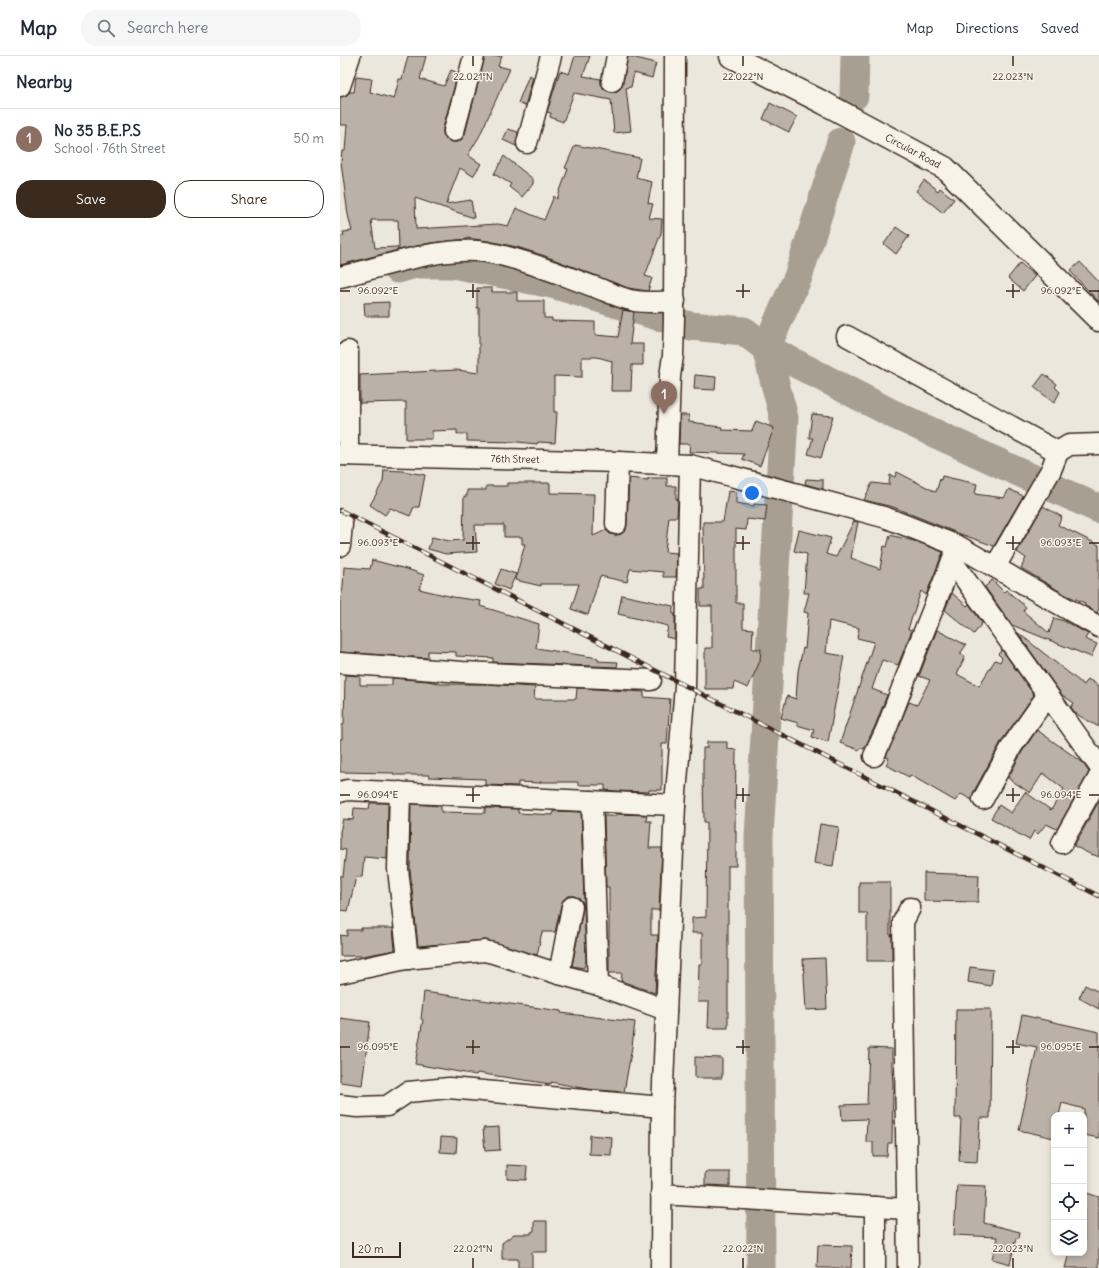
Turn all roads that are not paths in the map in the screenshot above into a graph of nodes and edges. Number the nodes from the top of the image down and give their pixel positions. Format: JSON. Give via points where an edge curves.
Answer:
{"nodes":[{"id":1,"x":350,"y":56,"type":"edge"},
{"id":2,"x":474,"y":56,"type":"edge"},
{"id":3,"x":551,"y":56,"type":"edge"},
{"id":4,"x":617,"y":56,"type":"edge"},
{"id":5,"x":676,"y":56,"type":"edge"},
{"id":6,"x":731,"y":56,"type":"edge"},
{"id":7,"x":612,"y":81,"type":"dead end"},
{"id":8,"x":340,"y":86,"type":"edge"},
{"id":9,"x":454,"y":131,"type":"dead end"},
{"id":10,"x":527,"y":143,"type":"dead end"},
{"id":11,"x":340,"y":277,"type":"edge"},
{"id":12,"x":675,"y":309,"type":"junction"},
{"id":13,"x":1099,"y":320,"type":"edge"},
{"id":14,"x":847,"y":336,"type":"dead end"},
{"id":15,"x":348,"y":351,"type":"dead end"},
{"id":16,"x":1099,"y":444,"type":"edge"},
{"id":17,"x":344,"y":455,"type":"edge"},
{"id":18,"x":1054,"y":461,"type":"junction"},
{"id":19,"x":618,"y":462,"type":"junction"},
{"id":20,"x":667,"y":463,"type":"junction"},
{"id":21,"x":690,"y":466,"type":"junction"},
{"id":22,"x":340,"y":523,"type":"edge"},
{"id":23,"x":616,"y":524,"type":"dead end"},
{"id":24,"x":340,"y":546,"type":"edge"},
{"id":25,"x":955,"y":553,"type":"junction"},
{"id":26,"x":995,"y":567,"type":"junction"},
{"id":27,"x":1099,"y":627,"type":"edge"},
{"id":28,"x":340,"y":664,"type":"edge"},
{"id":29,"x":651,"y":680,"type":"dead end"},
{"id":30,"x":1047,"y":696,"type":"junction"},
{"id":31,"x":874,"y":756,"type":"dead end"},
{"id":32,"x":1099,"y":766,"type":"edge"},
{"id":33,"x":1099,"y":777,"type":"edge"},
{"id":34,"x":340,"y":792,"type":"edge"},
{"id":35,"x":400,"y":792,"type":"junction"},
{"id":36,"x":983,"y":799,"type":"dead end"},
{"id":37,"x":592,"y":801,"type":"junction"},
{"id":38,"x":675,"y":805,"type":"junction"},
{"id":39,"x":1062,"y":843,"type":"dead end"},
{"id":40,"x":572,"y":907,"type":"dead end"},
{"id":41,"x":910,"y":908,"type":"dead end"},
{"id":42,"x":408,"y":959,"type":"junction"},
{"id":43,"x":340,"y":973,"type":"edge"},
{"id":44,"x":559,"y":974,"type":"junction"},
{"id":45,"x":598,"y":985,"type":"junction"},
{"id":46,"x":666,"y":1010,"type":"junction"},
{"id":47,"x":340,"y":1105,"type":"edge"},
{"id":48,"x":662,"y":1107,"type":"junction"},
{"id":49,"x":661,"y":1194,"type":"junction"},
{"id":50,"x":875,"y":1207,"type":"junction"},
{"id":51,"x":907,"y":1209,"type":"junction"},
{"id":52,"x":661,"y":1268,"type":"edge"},
{"id":53,"x":875,"y":1268,"type":"edge"},
{"id":54,"x":908,"y":1268,"type":"edge"}],
"edges":[{"from":1,"to":8,"type":"street"},
{"from":2,"to":9,"type":"street"},
{"from":3,"to":10,"type":"street"},
{"from":4,"to":7,"type":"street"},
{"from":5,"to":12,"type":"street"},
{"from":6,"to":13,"type":"main road","name":"Circular Road","via":[[945,168]]},
{"from":11,"to":12,"type":"street","via":[[428,255],[484,252],[545,268],[634,301],[662,302]]},
{"from":12,"to":20,"type":"street"},
{"from":14,"to":18,"type":"street"},
{"from":15,"to":17,"type":"street"},
{"from":16,"to":18,"type":"street","via":[[1069,444]]},
{"from":17,"to":19,"type":"street","name":"76th Street"},
{"from":18,"to":26,"type":"street"},
{"from":19,"to":20,"type":"street","name":"76th Street"},
{"from":19,"to":23,"type":"street"},
{"from":20,"to":21,"type":"street","name":"76th Street"},
{"from":21,"to":25,"type":"street","name":"76th Street","via":[[887,518]]},
{"from":21,"to":38,"type":"street","via":[[685,686]]},
{"from":22,"to":24,"type":"street"},
{"from":25,"to":26,"type":"street","name":"76th Street"},
{"from":25,"to":30,"type":"street"},
{"from":25,"to":31,"type":"street"},
{"from":26,"to":27,"type":"street","name":"76th Street"},
{"from":28,"to":29,"type":"street"},
{"from":30,"to":32,"type":"street"},
{"from":30,"to":36,"type":"street","via":[[1012,746]]},
{"from":33,"to":39,"type":"street"},
{"from":34,"to":35,"type":"street"},
{"from":35,"to":37,"type":"street"},
{"from":35,"to":42,"type":"street","via":[[398,869]]},
{"from":37,"to":38,"type":"street"},
{"from":37,"to":45,"type":"street"},
{"from":38,"to":46,"type":"street"},
{"from":40,"to":44,"type":"street"},
{"from":41,"to":51,"type":"street","via":[[903,922]]},
{"from":42,"to":43,"type":"street"},
{"from":42,"to":44,"type":"street","via":[[484,951]]},
{"from":44,"to":45,"type":"street"},
{"from":45,"to":46,"type":"street"},
{"from":46,"to":48,"type":"street"},
{"from":47,"to":48,"type":"street","via":[[387,1106],[408,1092],[448,1088]]},
{"from":48,"to":49,"type":"street"},
{"from":49,"to":50,"type":"street"},
{"from":49,"to":52,"type":"street"},
{"from":50,"to":51,"type":"street"},
{"from":50,"to":53,"type":"street"},
{"from":51,"to":54,"type":"street"}]}
